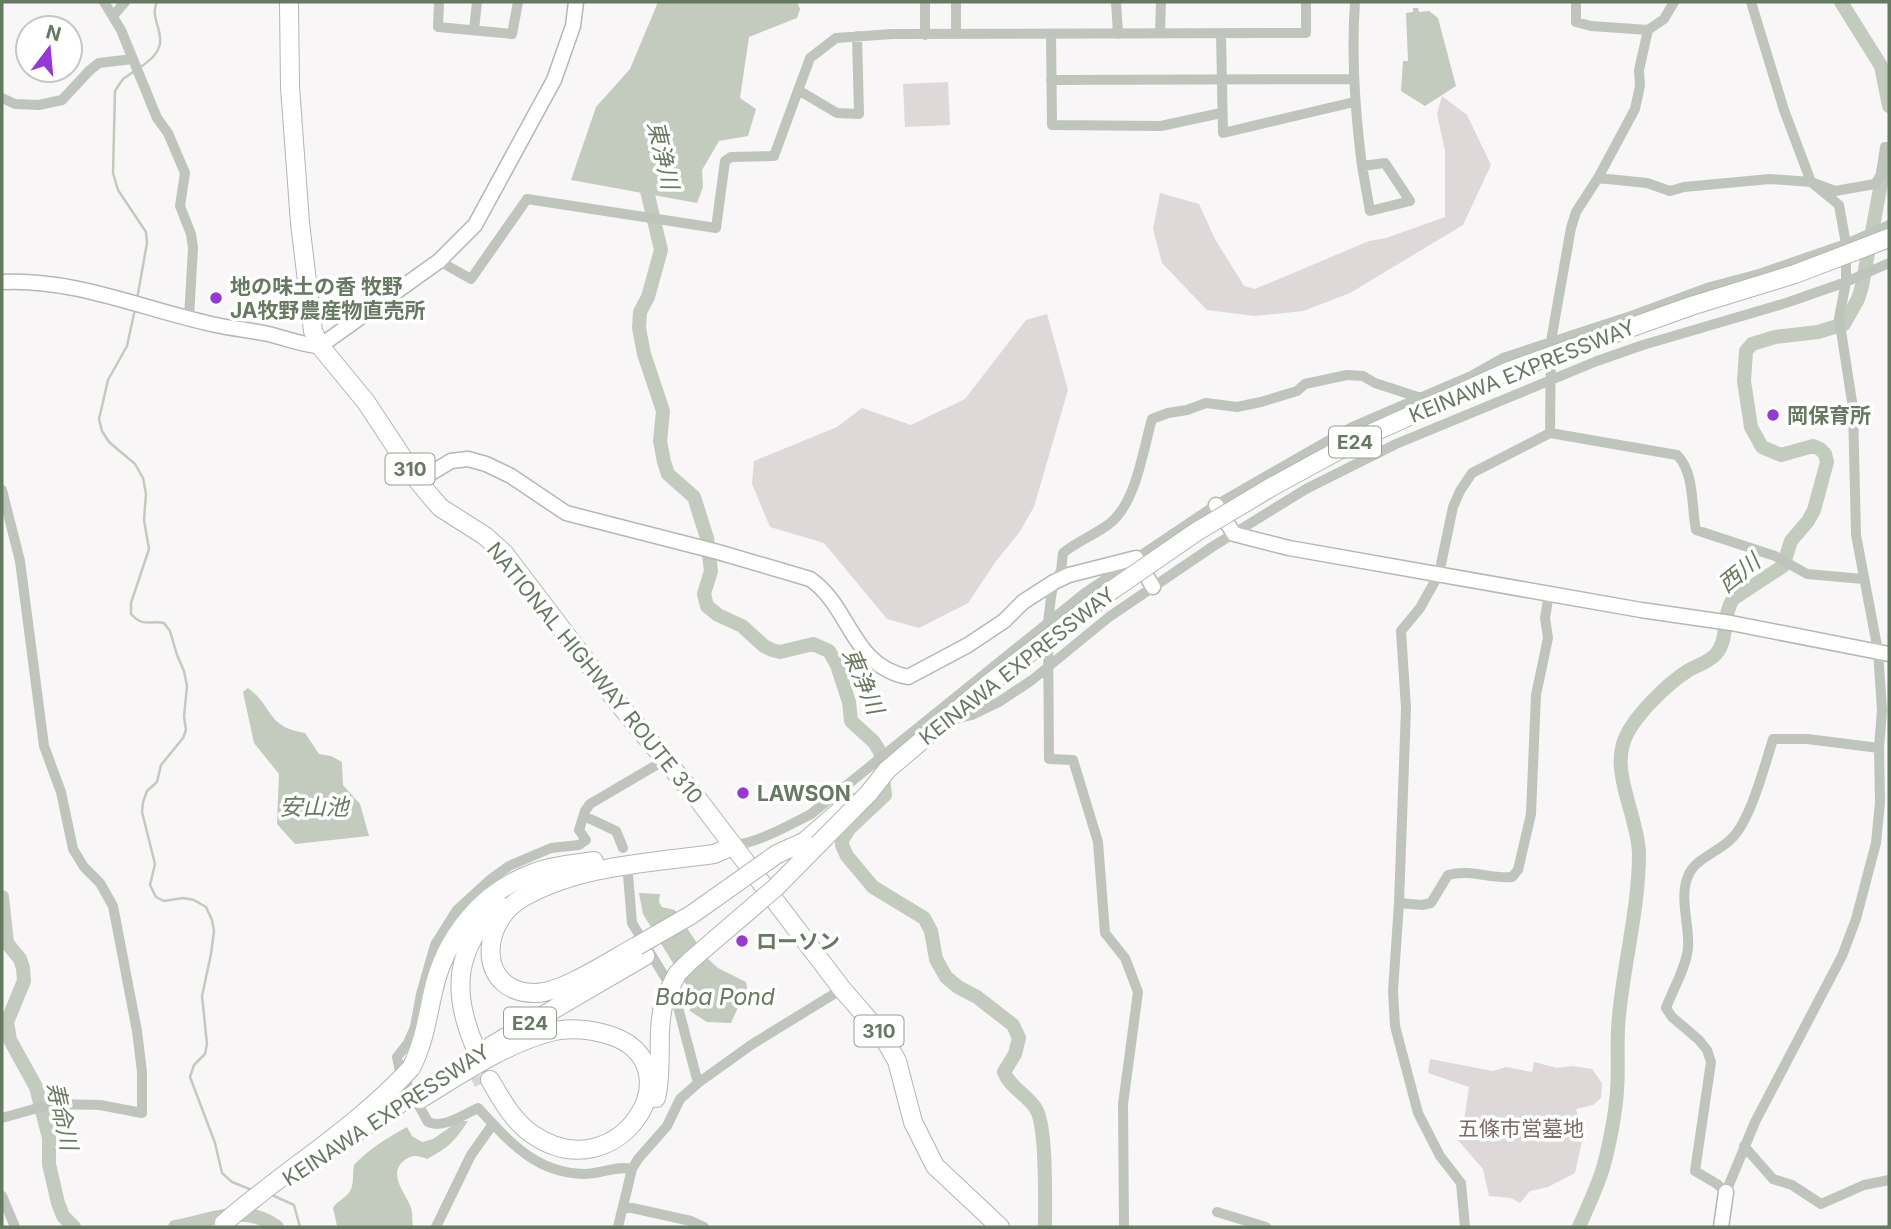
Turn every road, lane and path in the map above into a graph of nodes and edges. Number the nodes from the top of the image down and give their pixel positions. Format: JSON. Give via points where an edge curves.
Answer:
{"nodes":[{"id":1,"x":104,"y":2,"type":"edge"},
{"id":2,"x":125,"y":2,"type":"edge"},
{"id":3,"x":289,"y":2,"type":"edge"},
{"id":4,"x":439,"y":2,"type":"edge"},
{"id":5,"x":477,"y":2,"type":"edge"},
{"id":6,"x":518,"y":2,"type":"edge"},
{"id":7,"x":576,"y":2,"type":"edge"},
{"id":8,"x":925,"y":2,"type":"edge"},
{"id":9,"x":956,"y":2,"type":"edge"},
{"id":10,"x":1116,"y":2,"type":"edge"},
{"id":11,"x":1161,"y":2,"type":"edge"},
{"id":12,"x":1306,"y":2,"type":"edge"},
{"id":13,"x":1355,"y":2,"type":"edge"},
{"id":14,"x":1576,"y":2,"type":"edge"},
{"id":15,"x":1674,"y":2,"type":"edge"},
{"id":16,"x":1751,"y":2,"type":"edge"},
{"id":17,"x":113,"y":16,"type":"junction"},
{"id":18,"x":474,"y":30,"type":"junction"},
{"id":19,"x":1648,"y":30,"type":"junction"},
{"id":20,"x":1160,"y":33,"type":"junction"},
{"id":21,"x":925,"y":34,"type":"junction"},
{"id":22,"x":956,"y":34,"type":"junction"},
{"id":23,"x":1051,"y":34,"type":"junction"},
{"id":24,"x":1118,"y":34,"type":"junction"},
{"id":25,"x":1221,"y":34,"type":"junction"},
{"id":26,"x":857,"y":36,"type":"junction"},
{"id":27,"x":133,"y":59,"type":"junction"},
{"id":28,"x":1353,"y":79,"type":"junction"},
{"id":29,"x":1051,"y":80,"type":"junction"},
{"id":30,"x":1221,"y":80,"type":"junction"},
{"id":31,"x":798,"y":90,"type":"junction"},
{"id":32,"x":2,"y":98,"type":"edge"},
{"id":33,"x":1354,"y":102,"type":"junction"},
{"id":34,"x":1222,"y":113,"type":"junction"},
{"id":35,"x":1889,"y":147,"type":"edge"},
{"id":36,"x":1362,"y":166,"type":"junction"},
{"id":37,"x":1598,"y":178,"type":"junction"},
{"id":38,"x":1811,"y":182,"type":"junction"},
{"id":39,"x":1889,"y":225,"type":"edge"},
{"id":40,"x":1889,"y":238,"type":"edge"},
{"id":41,"x":1846,"y":244,"type":"junction"},
{"id":42,"x":439,"y":261,"type":"junction"},
{"id":43,"x":1889,"y":263,"type":"edge"},
{"id":44,"x":2,"y":282,"type":"edge"},
{"id":45,"x":1846,"y":282,"type":"junction"},
{"id":46,"x":189,"y":318,"type":"junction"},
{"id":47,"x":1551,"y":341,"type":"junction"},
{"id":48,"x":320,"y":346,"type":"junction"},
{"id":49,"x":1549,"y":379,"type":"junction"},
{"id":50,"x":1420,"y":398,"type":"junction"},
{"id":51,"x":1549,"y":433,"type":"junction"},
{"id":52,"x":418,"y":481,"type":"junction"},
{"id":53,"x":2,"y":490,"type":"edge"},
{"id":54,"x":1216,"y":505,"type":"junction"},
{"id":55,"x":1234,"y":534,"type":"junction"},
{"id":56,"x":1136,"y":558,"type":"junction"},
{"id":57,"x":1439,"y":575,"type":"junction"},
{"id":58,"x":1863,"y":579,"type":"junction"},
{"id":59,"x":1054,"y":582,"type":"junction"},
{"id":60,"x":1153,"y":587,"type":"junction"},
{"id":61,"x":1549,"y":594,"type":"junction"},
{"id":62,"x":1048,"y":623,"type":"junction"},
{"id":63,"x":1884,"y":652,"type":"edge"},
{"id":64,"x":1048,"y":665,"type":"junction"},
{"id":65,"x":1886,"y":706,"type":"edge"},
{"id":66,"x":930,"y":720,"type":"junction"},
{"id":67,"x":1879,"y":748,"type":"junction"},
{"id":68,"x":665,"y":760,"type":"junction"},
{"id":69,"x":887,"y":770,"type":"junction"},
{"id":70,"x":584,"y":816,"type":"junction"},
{"id":71,"x":733,"y":846,"type":"junction"},
{"id":72,"x":623,"y":848,"type":"dead end"},
{"id":73,"x":592,"y":872,"type":"junction"},
{"id":74,"x":628,"y":875,"type":"dead end"},
{"id":75,"x":489,"y":899,"type":"junction"},
{"id":76,"x":1399,"y":903,"type":"junction"},
{"id":77,"x":641,"y":951,"type":"junction"},
{"id":78,"x":842,"y":989,"type":"junction"},
{"id":79,"x":698,"y":1083,"type":"junction"},
{"id":80,"x":418,"y":1096,"type":"junction"},
{"id":81,"x":2,"y":1118,"type":"edge"},
{"id":82,"x":493,"y":1124,"type":"junction"},
{"id":83,"x":1744,"y":1146,"type":"junction"},
{"id":84,"x":632,"y":1170,"type":"junction"},
{"id":85,"x":1889,"y":1180,"type":"edge"},
{"id":86,"x":1726,"y":1192,"type":"junction"},
{"id":87,"x":2,"y":1196,"type":"edge"},
{"id":88,"x":623,"y":1206,"type":"junction"},
{"id":89,"x":1217,"y":1212,"type":"dead end"},
{"id":90,"x":221,"y":1225,"type":"edge"},
{"id":91,"x":15,"y":1227,"type":"edge"},
{"id":92,"x":436,"y":1227,"type":"edge"},
{"id":93,"x":618,"y":1227,"type":"edge"},
{"id":94,"x":704,"y":1227,"type":"edge"},
{"id":95,"x":1000,"y":1227,"type":"edge"},
{"id":96,"x":1124,"y":1227,"type":"edge"},
{"id":97,"x":1266,"y":1227,"type":"edge"},
{"id":98,"x":1465,"y":1227,"type":"edge"},
{"id":99,"x":1721,"y":1227,"type":"edge"}],
"edges":[{"from":1,"to":17,"type":"street"},
{"from":2,"to":17,"type":"street"},
{"from":3,"to":48,"type":"highway","name":"NATIONAL HIGHWAY ROUTE 310","number":"310","via":[[300,223],[310,318]]},
{"from":4,"to":18,"type":"street","via":[[438,27]]},
{"from":5,"to":18,"type":"street"},
{"from":6,"to":18,"type":"street","via":[[512,34]]},
{"from":7,"to":42,"type":"street","via":[[563,57],[529,128],[475,225]]},
{"from":8,"to":21,"type":"street"},
{"from":9,"to":22,"type":"street"},
{"from":10,"to":24,"type":"street"},
{"from":11,"to":20,"type":"street"},
{"from":12,"to":25,"type":"street","via":[[1306,33]]},
{"from":13,"to":28,"type":"street"},
{"from":14,"to":19,"type":"street","via":[[1576,22]]},
{"from":15,"to":19,"type":"street","via":[[1664,19]]},
{"from":16,"to":38,"type":"street"},
{"from":17,"to":27,"type":"street"},
{"from":19,"to":37,"type":"street","via":[[1635,109]]},
{"from":20,"to":24,"type":"street"},
{"from":20,"to":25,"type":"street"},
{"from":21,"to":22,"type":"street"},
{"from":21,"to":26,"type":"street"},
{"from":22,"to":23,"type":"street"},
{"from":23,"to":24,"type":"street"},
{"from":23,"to":29,"type":"street"},
{"from":25,"to":30,"type":"street"},
{"from":26,"to":31,"type":"street","via":[[836,38],[810,58]]},
{"from":26,"to":31,"type":"street","via":[[859,114],[837,113]]},
{"from":27,"to":32,"type":"street","via":[[99,63],[62,100],[39,105]]},
{"from":27,"to":46,"type":"street","via":[[185,173],[180,206],[193,248]]},
{"from":28,"to":30,"type":"street"},
{"from":28,"to":33,"type":"street"},
{"from":29,"to":30,"type":"street"},
{"from":29,"to":34,"type":"street","via":[[1052,125],[1161,126]]},
{"from":30,"to":34,"type":"street"},
{"from":31,"to":42,"type":"street","via":[[774,156],[725,161],[716,228],[527,199],[471,279]]},
{"from":33,"to":34,"type":"street","via":[[1223,133]]},
{"from":33,"to":36,"type":"street"},
{"from":35,"to":38,"type":"street","via":[[1885,147],[1881,174],[1874,184],[1835,191]]},
{"from":36,"to":36,"type":"street","via":[[1385,163],[1410,201],[1370,211]]},
{"from":37,"to":38,"type":"street","via":[[1647,183],[1670,191],[1730,181]]},
{"from":37,"to":47,"type":"street","via":[[1571,228]]},
{"from":38,"to":41,"type":"street","via":[[1839,205]]},
{"from":39,"to":41,"type":"street"},
{"from":40,"to":69,"type":"highway","name":"KEINAWA EXPRESSWAY","number":"E24","bridge":true,"via":[[1533,362],[1363,437],[1196,532],[1112,590],[987,685]]},
{"from":41,"to":45,"type":"street"},
{"from":41,"to":47,"type":"street"},
{"from":42,"to":48,"type":"street"},
{"from":43,"to":45,"type":"street"},
{"from":44,"to":46,"type":"street","via":[[36,281]]},
{"from":45,"to":49,"type":"street"},
{"from":45,"to":58,"type":"street","via":[[1839,318],[1853,408],[1856,535]]},
{"from":46,"to":48,"type":"street"},
{"from":47,"to":49,"type":"street"},
{"from":47,"to":50,"type":"street","via":[[1503,358]]},
{"from":48,"to":52,"type":"highway","name":"NATIONAL HIGHWAY ROUTE 310","number":"310","via":[[366,402]]},
{"from":49,"to":51,"type":"street"},
{"from":49,"to":55,"type":"street","via":[[1306,489]]},
{"from":50,"to":54,"type":"street","via":[[1352,427]]},
{"from":50,"to":59,"type":"street","via":[[1363,376],[1347,375],[1306,384],[1261,402],[1237,407],[1206,403],[1152,419],[1130,498],[1110,524],[1063,553]]},
{"from":51,"to":57,"type":"street","via":[[1472,473],[1453,507]]},
{"from":51,"to":58,"type":"street","via":[[1677,455],[1689,478],[1696,530],[1775,556],[1807,574]]},
{"from":52,"to":59,"type":"street","via":[[451,461],[468,459],[512,476],[566,513],[810,579],[822,588],[873,660],[894,675],[908,677],[968,645]]},
{"from":52,"to":68,"type":"highway","name":"NATIONAL HIGHWAY ROUTE 310","number":"310","via":[[441,508],[505,553]]},
{"from":53,"to":81,"type":"street","via":[[20,561],[44,746],[61,792],[73,849],[113,906],[137,1031],[142,1113],[100,1105],[52,1104]]},
{"from":54,"to":55,"type":"street"},
{"from":54,"to":56,"type":"street"},
{"from":55,"to":57,"type":"street"},
{"from":55,"to":60,"type":"street"},
{"from":56,"to":59,"type":"street"},
{"from":56,"to":60,"type":"street"},
{"from":56,"to":62,"type":"street"},
{"from":57,"to":61,"type":"street"},
{"from":57,"to":76,"type":"street","via":[[1401,631],[1406,708]]},
{"from":58,"to":63,"type":"street"},
{"from":59,"to":62,"type":"street"},
{"from":60,"to":64,"type":"street"},
{"from":61,"to":63,"type":"street"},
{"from":61,"to":76,"type":"street","via":[[1548,638],[1536,695],[1531,814],[1518,870],[1512,877],[1502,878],[1475,872],[1448,875],[1431,903]]},
{"from":62,"to":64,"type":"street"},
{"from":62,"to":66,"type":"street"},
{"from":63,"to":65,"type":"street"},
{"from":64,"to":66,"type":"street","via":[[989,709],[957,719]]},
{"from":64,"to":96,"type":"street","via":[[1049,759],[1073,761],[1098,842],[1105,933],[1125,958],[1138,992],[1124,1104]]},
{"from":65,"to":67,"type":"street"},
{"from":66,"to":71,"type":"street","via":[[811,814],[782,830]]},
{"from":67,"to":83,"type":"street","via":[[1877,843],[1856,919],[1842,956]]},
{"from":67,"to":86,"type":"street","via":[[1773,739],[1735,836],[1693,866],[1687,876],[1687,952],[1666,1008],[1707,1050],[1710,1062],[1695,1171]]},
{"from":68,"to":70,"type":"street","via":[[590,804]]},
{"from":68,"to":71,"type":"highway","name":"NATIONAL HIGHWAY ROUTE 310","number":"310"},
{"from":69,"to":77,"type":"highway","name":"KEINAWA EXPRESSWAY","number":"E24","bridge":true,"via":[[804,842],[777,854]]},
{"from":69,"to":80,"type":"highway","bridge":true,"via":[[804,859],[677,974],[659,1026],[660,1076],[654,1105],[633,1135],[597,1154],[559,1153],[510,1122],[486,1081],[530,1133],[561,1147],[605,1144],[627,1130],[642,1111],[648,1085],[640,1057],[620,1038],[594,1030],[545,1033]]},
{"from":70,"to":72,"type":"street","via":[[616,831]]},
{"from":70,"to":82,"type":"street","via":[[579,830],[586,841],[551,848],[509,866],[450,919],[435,946],[412,1036],[397,1058],[428,1122],[443,1124],[478,1108]]},
{"from":71,"to":73,"type":"highway"},
{"from":71,"to":75,"type":"highway","via":[[712,844],[557,867],[536,872]]},
{"from":71,"to":78,"type":"highway","name":"NATIONAL HIGHWAY ROUTE 310","number":"310"},
{"from":73,"to":75,"type":"highway","via":[[541,880],[514,891],[480,923],[469,942],[459,988],[471,1049],[455,1011],[454,968]]},
{"from":73,"to":77,"type":"highway","via":[[520,899],[505,913],[490,942],[496,973],[523,992],[549,992]]},
{"from":74,"to":79,"type":"street","via":[[632,923],[674,992]]},
{"from":75,"to":90,"type":"highway","bridge":true,"via":[[469,916],[446,951],[421,1050],[411,1068],[387,1094]]},
{"from":76,"to":98,"type":"street","via":[[1393,991],[1397,1036],[1418,1113],[1440,1156],[1461,1183]]},
{"from":77,"to":80,"type":"highway","name":"KEINAWA EXPRESSWAY","number":"E24"},
{"from":78,"to":79,"type":"street"},
{"from":78,"to":95,"type":"highway","name":"NATIONAL HIGHWAY ROUTE 310","number":"310","via":[[883,1035],[897,1061],[913,1122],[935,1166]]},
{"from":79,"to":84,"type":"street","via":[[680,1099],[667,1126]]},
{"from":80,"to":90,"type":"highway","name":"KEINAWA EXPRESSWAY","number":"E24","bridge":true},
{"from":82,"to":84,"type":"street","via":[[527,1157],[547,1167],[583,1174],[625,1167]]},
{"from":82,"to":92,"type":"street","via":[[471,1155]]},
{"from":83,"to":85,"type":"street","via":[[1773,1179],[1821,1204],[1864,1185]]},
{"from":83,"to":86,"type":"street"},
{"from":84,"to":88,"type":"street"},
{"from":86,"to":99,"type":"street"},
{"from":87,"to":91,"type":"street"},
{"from":88,"to":93,"type":"street"},
{"from":88,"to":94,"type":"street"},
{"from":89,"to":97,"type":"street"}]}
